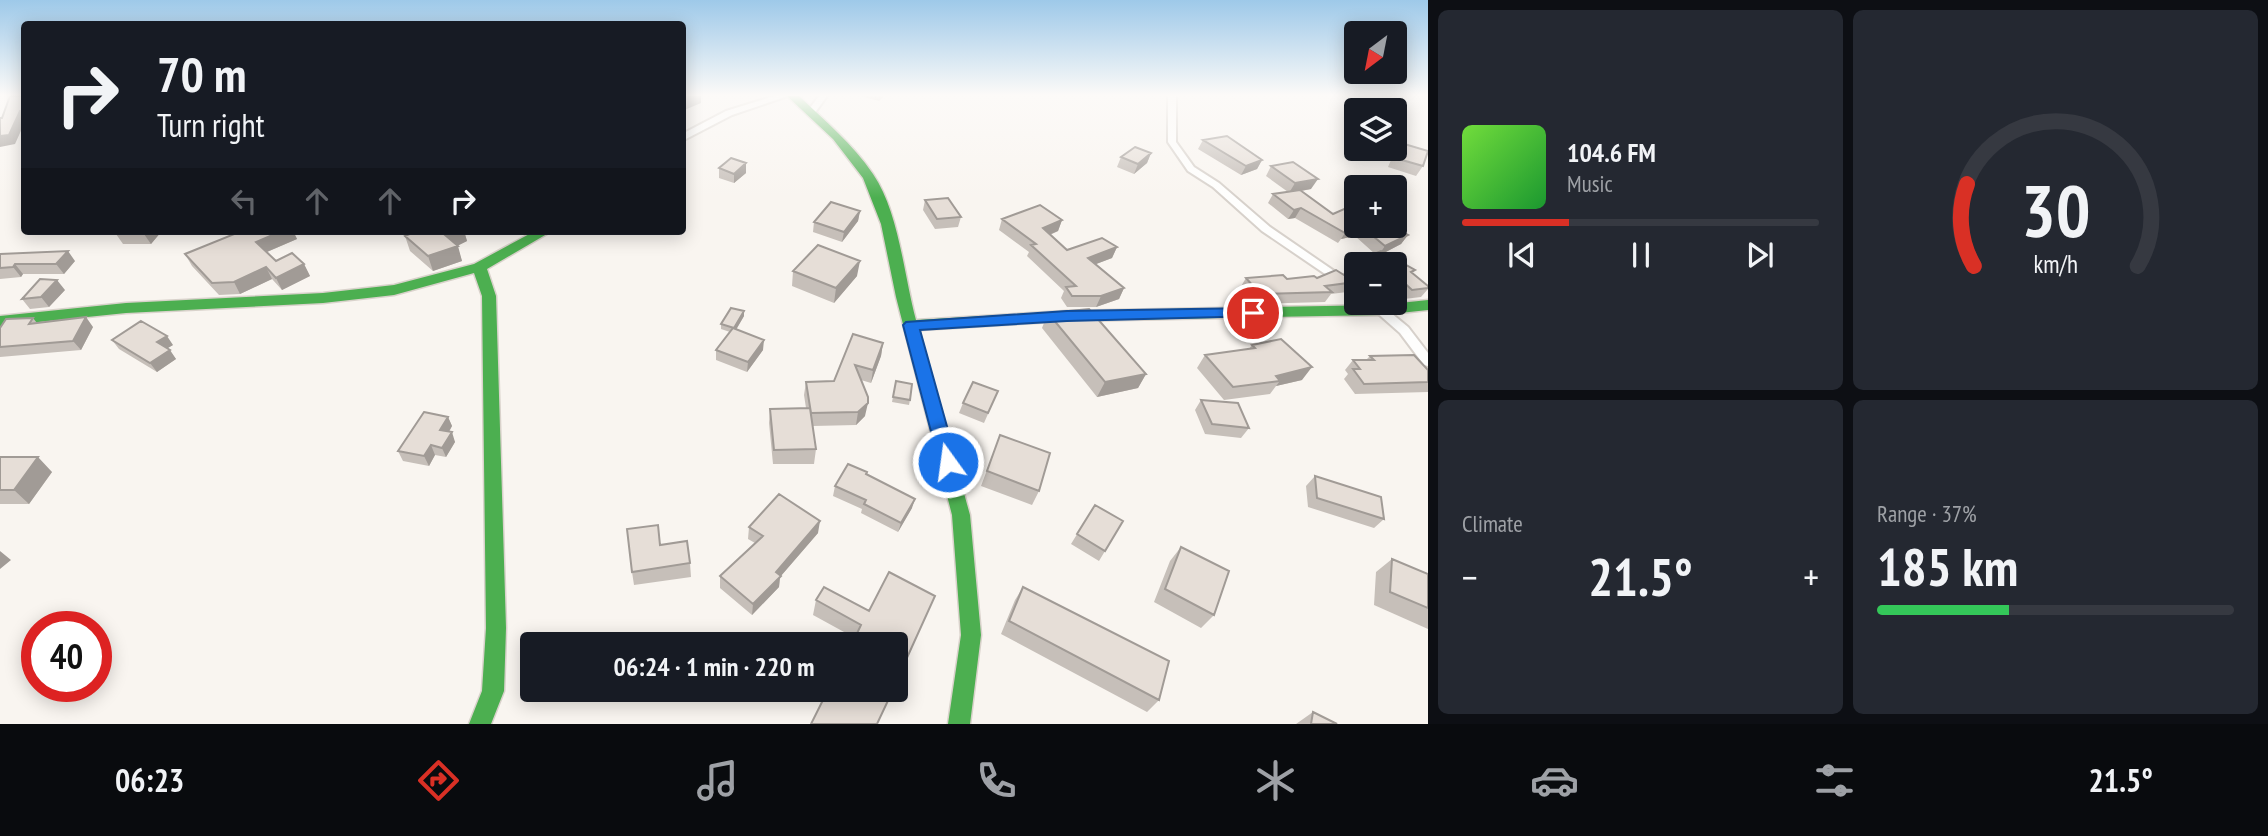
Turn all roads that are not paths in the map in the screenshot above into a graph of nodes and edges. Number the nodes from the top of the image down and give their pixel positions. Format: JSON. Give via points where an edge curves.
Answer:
{"nodes":[{"id":1,"x":829,"y":130,"type":"edge"},
{"id":2,"x":1171,"y":130,"type":"edge"},
{"id":3,"x":538,"y":235,"type":"edge"},
{"id":4,"x":479,"y":267,"type":"junction"},
{"id":5,"x":1344,"y":283,"type":"edge"},
{"id":6,"x":1407,"y":305,"type":"edge"},
{"id":7,"x":1428,"y":305,"type":"edge"},
{"id":8,"x":1344,"y":307,"type":"edge"},
{"id":9,"x":1386,"y":315,"type":"edge"},
{"id":10,"x":0,"y":321,"type":"edge"},
{"id":11,"x":911,"y":325,"type":"junction"},
{"id":12,"x":1428,"y":362,"type":"edge"},
{"id":13,"x":480,"y":724,"type":"edge"},
{"id":14,"x":959,"y":724,"type":"edge"}],
"edges":[{"from":1,"to":11,"type":"street","via":[[869,177],[888,224]]},
{"from":2,"to":5,"type":"street","via":[[1171,142],[1191,169]]},
{"from":3,"to":4,"type":"street"},
{"from":4,"to":10,"type":"street","via":[[394,290]]},
{"from":4,"to":13,"type":"street","via":[[489,296],[496,628],[493,691]]},
{"from":6,"to":7,"type":"street"},
{"from":8,"to":11,"type":"street"},
{"from":9,"to":12,"type":"street"},
{"from":11,"to":14,"type":"street","via":[[961,515],[971,635]]}]}
